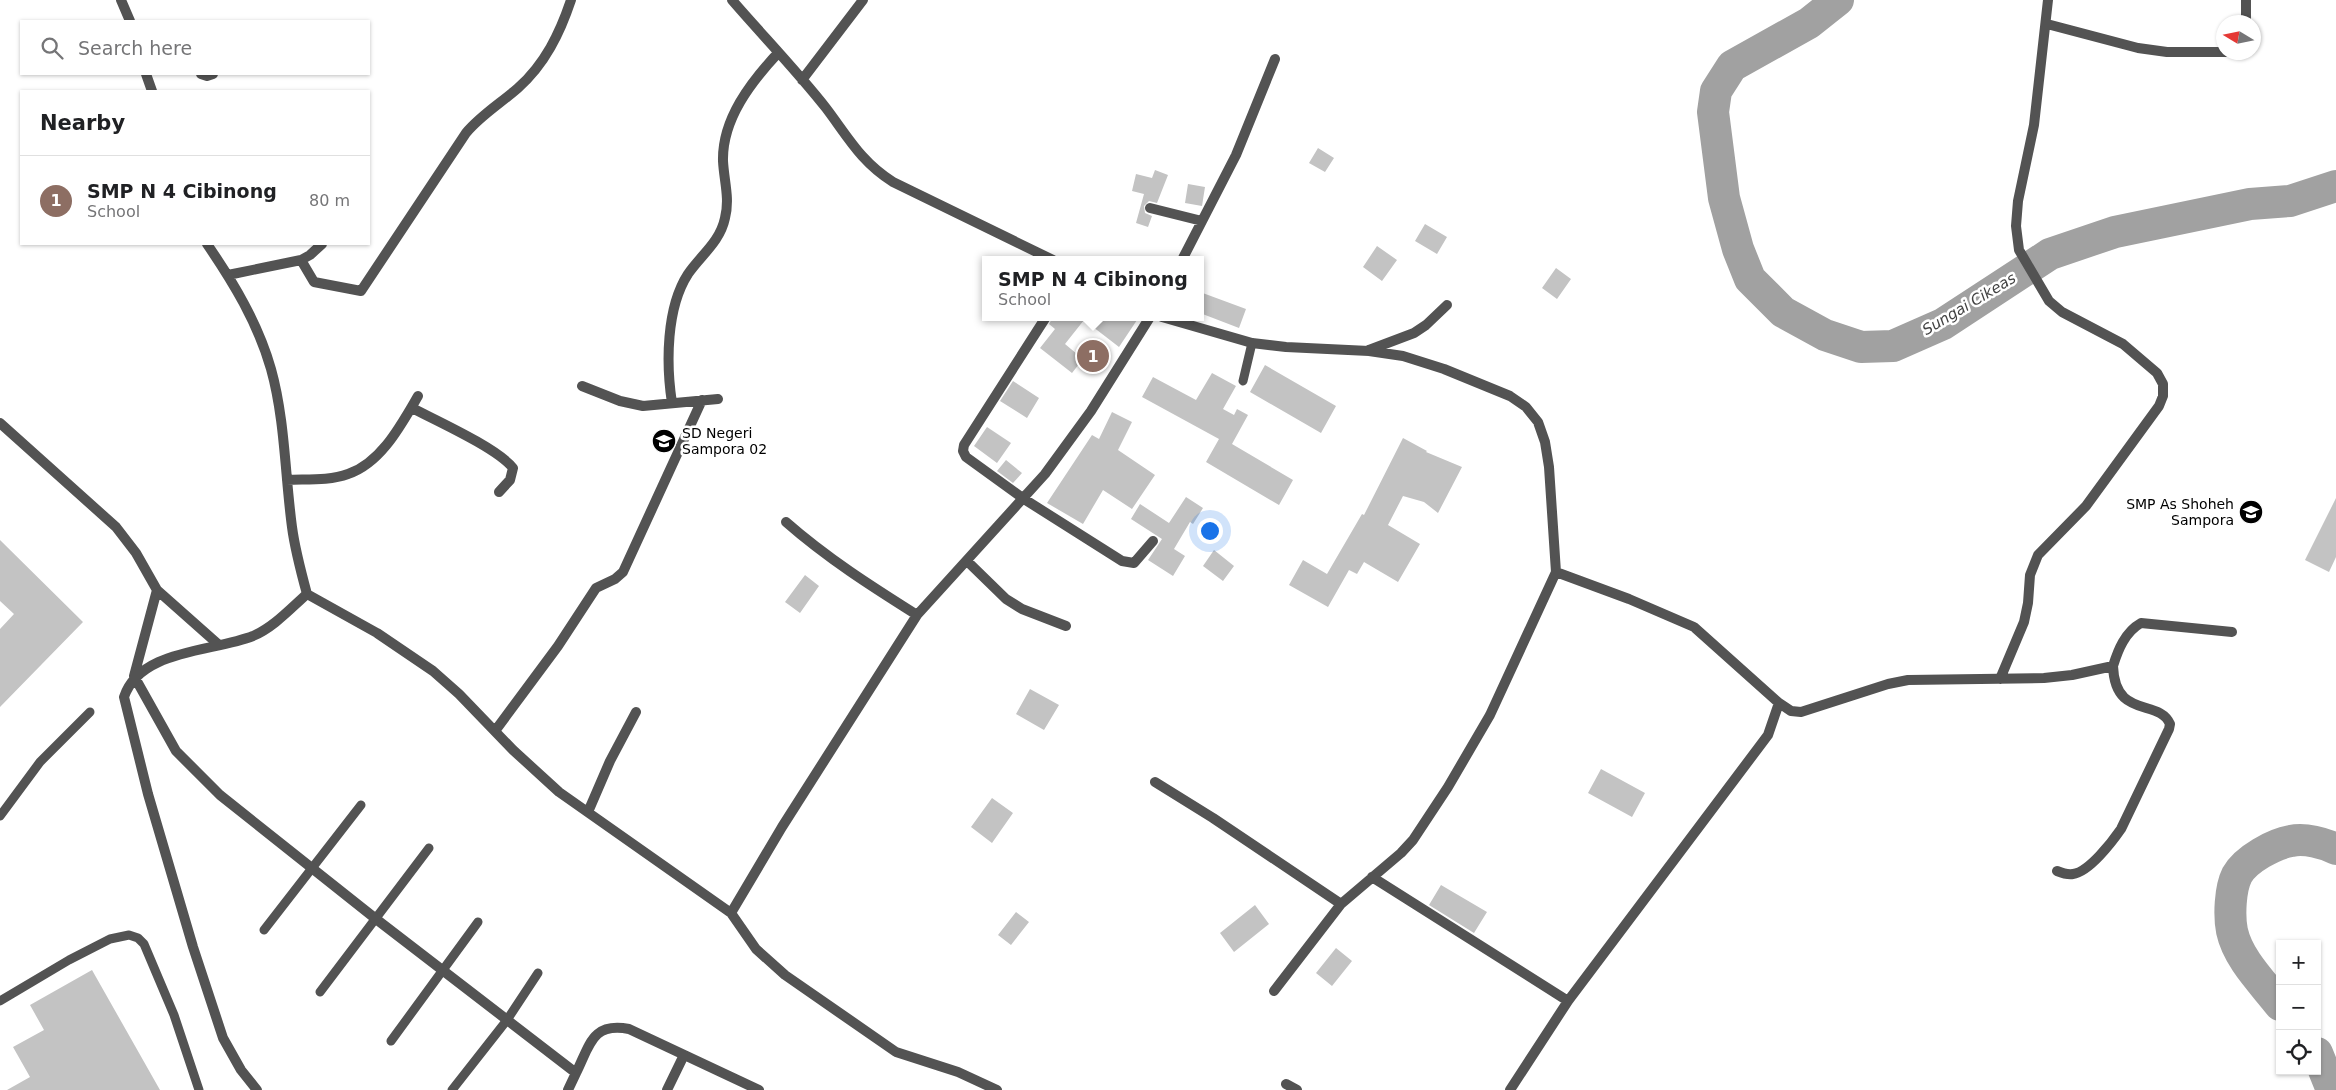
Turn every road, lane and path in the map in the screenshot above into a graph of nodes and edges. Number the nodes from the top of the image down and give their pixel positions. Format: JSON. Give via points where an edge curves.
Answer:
{"nodes":[{"id":1,"x":121,"y":0,"type":"edge"},
{"id":2,"x":571,"y":0,"type":"edge"},
{"id":3,"x":732,"y":0,"type":"edge"},
{"id":4,"x":863,"y":0,"type":"edge"},
{"id":5,"x":2048,"y":0,"type":"edge"},
{"id":6,"x":2246,"y":0,"type":"edge"},
{"id":7,"x":2246,"y":15,"type":"edge"},
{"id":8,"x":130,"y":20,"type":"edge"},
{"id":9,"x":2047,"y":24,"type":"junction"},
{"id":10,"x":2216,"y":52,"type":"edge"},
{"id":11,"x":778,"y":53,"type":"junction"},
{"id":12,"x":1275,"y":59,"type":"dead end"},
{"id":13,"x":146,"y":75,"type":"edge"},
{"id":14,"x":802,"y":80,"type":"junction"},
{"id":15,"x":152,"y":90,"type":"edge"},
{"id":16,"x":1150,"y":208,"type":"dead end"},
{"id":17,"x":1202,"y":221,"type":"junction"},
{"id":18,"x":208,"y":245,"type":"edge"},
{"id":19,"x":321,"y":245,"type":"edge"},
{"id":20,"x":1045,"y":256,"type":"edge"},
{"id":21,"x":1184,"y":256,"type":"edge"},
{"id":22,"x":301,"y":260,"type":"junction"},
{"id":23,"x":228,"y":275,"type":"junction"},
{"id":24,"x":1447,"y":305,"type":"dead end"},
{"id":25,"x":1043,"y":321,"type":"edge"},
{"id":26,"x":1147,"y":321,"type":"edge"},
{"id":27,"x":1176,"y":321,"type":"edge"},
{"id":28,"x":1252,"y":343,"type":"junction"},
{"id":29,"x":1369,"y":351,"type":"junction"},
{"id":30,"x":1243,"y":381,"type":"dead end"},
{"id":31,"x":582,"y":386,"type":"dead end"},
{"id":32,"x":418,"y":396,"type":"dead end"},
{"id":33,"x":718,"y":399,"type":"dead end"},
{"id":34,"x":702,"y":400,"type":"junction"},
{"id":35,"x":672,"y":403,"type":"junction"},
{"id":36,"x":412,"y":408,"type":"junction"},
{"id":37,"x":0,"y":423,"type":"edge"},
{"id":38,"x":287,"y":480,"type":"junction"},
{"id":39,"x":499,"y":492,"type":"dead end"},
{"id":40,"x":1024,"y":499,"type":"junction"},
{"id":41,"x":786,"y":522,"type":"dead end"},
{"id":42,"x":1152,"y":541,"type":"dead end"},
{"id":43,"x":967,"y":561,"type":"junction"},
{"id":44,"x":1556,"y":572,"type":"junction"},
{"id":45,"x":157,"y":590,"type":"junction"},
{"id":46,"x":307,"y":594,"type":"junction"},
{"id":47,"x":917,"y":615,"type":"junction"},
{"id":48,"x":1066,"y":626,"type":"dead end"},
{"id":49,"x":2232,"y":632,"type":"dead end"},
{"id":50,"x":219,"y":645,"type":"junction"},
{"id":51,"x":2113,"y":666,"type":"junction"},
{"id":52,"x":134,"y":676,"type":"junction"},
{"id":53,"x":2000,"y":679,"type":"junction"},
{"id":54,"x":1779,"y":703,"type":"junction"},
{"id":55,"x":90,"y":712,"type":"dead end"},
{"id":56,"x":636,"y":712,"type":"dead end"},
{"id":57,"x":495,"y":730,"type":"junction"},
{"id":58,"x":1154,"y":782,"type":"dead end"},
{"id":59,"x":361,"y":805,"type":"dead end"},
{"id":60,"x":588,"y":812,"type":"junction"},
{"id":61,"x":0,"y":816,"type":"edge"},
{"id":62,"x":428,"y":848,"type":"dead end"},
{"id":63,"x":311,"y":868,"type":"junction"},
{"id":64,"x":2057,"y":871,"type":"dead end"},
{"id":65,"x":1372,"y":877,"type":"junction"},
{"id":66,"x":1341,"y":904,"type":"junction"},
{"id":67,"x":731,"y":913,"type":"junction"},
{"id":68,"x":376,"y":919,"type":"junction"},
{"id":69,"x":478,"y":922,"type":"dead end"},
{"id":70,"x":264,"y":930,"type":"dead end"},
{"id":71,"x":444,"y":970,"type":"junction"},
{"id":72,"x":538,"y":973,"type":"dead end"},
{"id":73,"x":1274,"y":991,"type":"dead end"},
{"id":74,"x":320,"y":992,"type":"dead end"},
{"id":75,"x":1568,"y":1000,"type":"junction"},
{"id":76,"x":0,"y":1001,"type":"edge"},
{"id":77,"x":507,"y":1020,"type":"junction"},
{"id":78,"x":392,"y":1041,"type":"dead end"},
{"id":79,"x":684,"y":1055,"type":"junction"},
{"id":80,"x":576,"y":1073,"type":"junction"},
{"id":81,"x":1286,"y":1084,"type":"dead end"},
{"id":82,"x":199,"y":1090,"type":"edge"},
{"id":83,"x":258,"y":1090,"type":"edge"},
{"id":84,"x":452,"y":1090,"type":"edge"},
{"id":85,"x":568,"y":1090,"type":"edge"},
{"id":86,"x":667,"y":1090,"type":"edge"},
{"id":87,"x":759,"y":1090,"type":"edge"},
{"id":88,"x":997,"y":1090,"type":"edge"},
{"id":89,"x":1298,"y":1090,"type":"edge"},
{"id":90,"x":1510,"y":1090,"type":"edge"}],
"edges":[{"from":1,"to":8,"type":"street"},
{"from":2,"to":22,"type":"street","via":[[563,24],[543,60],[520,87],[466,132],[361,292],[314,282]]},
{"from":3,"to":11,"type":"street"},
{"from":4,"to":14,"type":"street"},
{"from":5,"to":9,"type":"street"},
{"from":6,"to":7,"type":"street"},
{"from":9,"to":10,"type":"street","via":[[2138,48]]},
{"from":9,"to":53,"type":"street","via":[[2034,125],[2018,201],[2016,226],[2020,250],[2049,300],[2062,312],[2123,344],[2157,374],[2163,384],[2163,396],[2086,506],[2038,555],[2030,575],[2024,622]]},
{"from":11,"to":14,"type":"street"},
{"from":11,"to":35,"type":"street","via":[[748,89],[728,125],[723,163],[728,196],[725,218],[719,236],[681,287],[675,306],[669,343],[668,381]]},
{"from":12,"to":17,"type":"street","via":[[1236,155]]},
{"from":13,"to":15,"type":"street"},
{"from":14,"to":20,"type":"street","via":[[875,171]]},
{"from":16,"to":17,"type":"street"},
{"from":17,"to":21,"type":"street"},
{"from":18,"to":23,"type":"street"},
{"from":19,"to":22,"type":"street"},
{"from":22,"to":23,"type":"street"},
{"from":23,"to":38,"type":"street","via":[[262,343],[271,369]]},
{"from":24,"to":29,"type":"street","via":[[1414,333]]},
{"from":25,"to":40,"type":"street","via":[[963,451]]},
{"from":26,"to":40,"type":"street","via":[[1082,425]]},
{"from":27,"to":28,"type":"street"},
{"from":28,"to":29,"type":"street"},
{"from":28,"to":30,"type":"lane"},
{"from":29,"to":44,"type":"street","via":[[1403,356],[1444,368],[1510,396],[1526,407],[1538,422],[1545,442]]},
{"from":31,"to":35,"type":"street","via":[[632,404],[654,406]]},
{"from":32,"to":36,"type":"street"},
{"from":33,"to":34,"type":"street"},
{"from":34,"to":35,"type":"street"},
{"from":34,"to":57,"type":"street","via":[[623,572],[596,588],[558,646]]},
{"from":36,"to":38,"type":"street","via":[[378,456],[363,468],[346,475]]},
{"from":36,"to":39,"type":"street","via":[[508,463],[513,468],[513,475]]},
{"from":37,"to":45,"type":"street","via":[[116,527],[136,553]]},
{"from":38,"to":46,"type":"street","via":[[292,530]]},
{"from":40,"to":42,"type":"street","via":[[1128,563],[1138,559]]},
{"from":40,"to":43,"type":"street"},
{"from":41,"to":47,"type":"street","via":[[817,549]]},
{"from":43,"to":47,"type":"street"},
{"from":43,"to":48,"type":"street","via":[[1014,604]]},
{"from":44,"to":54,"type":"street","via":[[1694,627]]},
{"from":44,"to":65,"type":"street","via":[[1490,715],[1448,787],[1413,840]]},
{"from":45,"to":50,"type":"street"},
{"from":45,"to":52,"type":"street"},
{"from":46,"to":50,"type":"street","via":[[272,625],[255,635]]},
{"from":46,"to":57,"type":"street","via":[[377,633],[433,671]]},
{"from":47,"to":67,"type":"street"},
{"from":49,"to":51,"type":"street","via":[[2141,623],[2125,639]]},
{"from":50,"to":52,"type":"street","via":[[156,663]]},
{"from":51,"to":53,"type":"street","via":[[2072,675]]},
{"from":51,"to":64,"type":"street","via":[[2114,679],[2125,699],[2164,717],[2170,724],[2169,729],[2111,844],[2074,874]]},
{"from":52,"to":63,"type":"street","via":[[176,751],[220,795]]},
{"from":52,"to":83,"type":"street","via":[[124,697],[148,794],[193,947],[223,1038],[241,1070]]},
{"from":53,"to":54,"type":"street","via":[[1908,680],[1801,712],[1791,711]]},
{"from":54,"to":75,"type":"street","via":[[1768,735]]},
{"from":55,"to":61,"type":"lane","via":[[40,762]]},
{"from":56,"to":60,"type":"street"},
{"from":57,"to":60,"type":"street","via":[[534,770]]},
{"from":58,"to":66,"type":"street"},
{"from":59,"to":63,"type":"lane"},
{"from":60,"to":67,"type":"street"},
{"from":62,"to":68,"type":"lane"},
{"from":63,"to":68,"type":"street"},
{"from":63,"to":70,"type":"lane"},
{"from":65,"to":66,"type":"street"},
{"from":65,"to":75,"type":"street"},
{"from":66,"to":73,"type":"street"},
{"from":67,"to":88,"type":"street","via":[[756,949],[785,975],[890,1049],[973,1078]]},
{"from":68,"to":71,"type":"street"},
{"from":68,"to":74,"type":"lane"},
{"from":69,"to":71,"type":"lane"},
{"from":71,"to":77,"type":"street"},
{"from":71,"to":78,"type":"lane"},
{"from":72,"to":77,"type":"lane"},
{"from":75,"to":90,"type":"street"},
{"from":76,"to":82,"type":"lane","via":[[110,939],[129,935],[138,938],[144,944],[171,1006]]},
{"from":77,"to":80,"type":"street"},
{"from":77,"to":84,"type":"lane"},
{"from":79,"to":80,"type":"street","via":[[630,1029],[615,1026],[602,1030],[592,1040]]},
{"from":79,"to":86,"type":"street"},
{"from":79,"to":87,"type":"street"},
{"from":80,"to":85,"type":"street"},
{"from":81,"to":89,"type":"street"}]}
